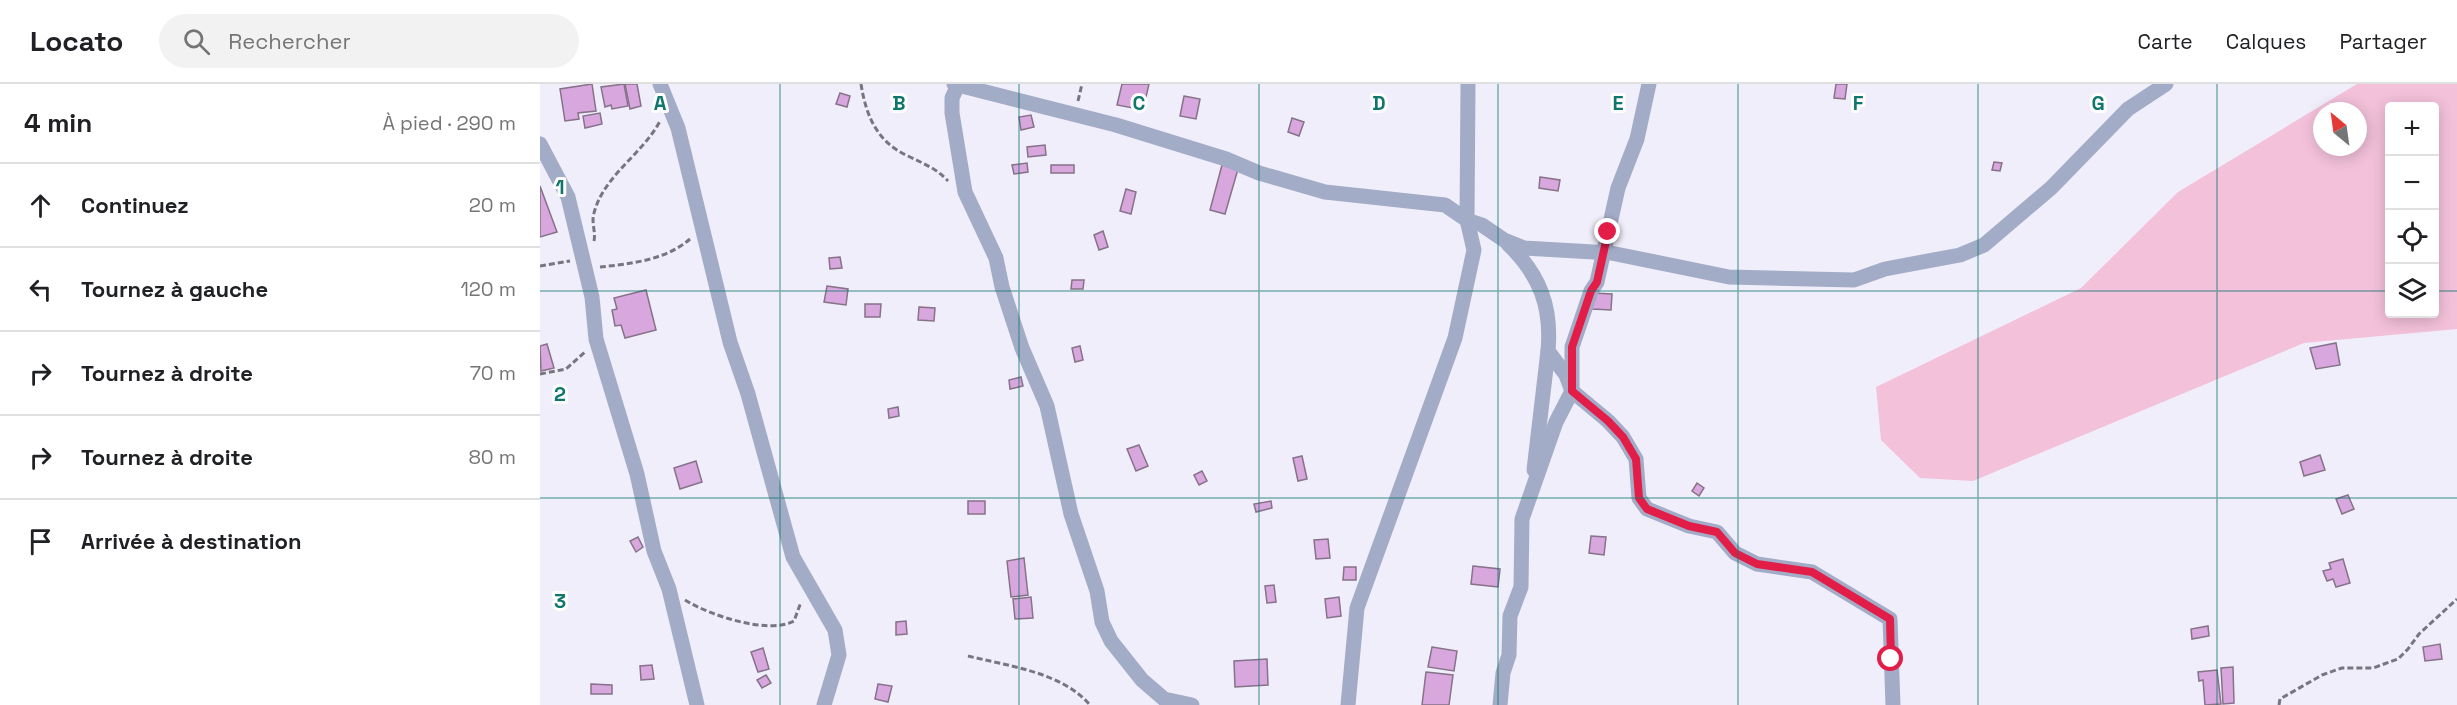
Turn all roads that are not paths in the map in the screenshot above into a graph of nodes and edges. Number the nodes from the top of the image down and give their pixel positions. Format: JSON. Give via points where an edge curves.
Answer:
{"nodes":[{"id":1,"x":660,"y":84,"type":"edge"},
{"id":2,"x":1468,"y":84,"type":"edge"},
{"id":3,"x":1649,"y":84,"type":"edge"},
{"id":4,"x":2166,"y":84,"type":"edge"},
{"id":5,"x":956,"y":85,"type":"edge"},
{"id":6,"x":540,"y":144,"type":"edge"},
{"id":7,"x":1467,"y":220,"type":"junction"},
{"id":8,"x":1504,"y":240,"type":"junction"},
{"id":9,"x":1604,"y":253,"type":"junction"},
{"id":10,"x":1548,"y":351,"type":"junction"},
{"id":11,"x":1572,"y":391,"type":"junction"},
{"id":12,"x":1532,"y":487,"type":"junction"},
{"id":13,"x":697,"y":705,"type":"edge"},
{"id":14,"x":824,"y":705,"type":"edge"},
{"id":15,"x":1192,"y":705,"type":"edge"},
{"id":16,"x":1348,"y":705,"type":"edge"},
{"id":17,"x":1500,"y":705,"type":"edge"},
{"id":18,"x":1893,"y":705,"type":"edge"}],
"edges":[{"from":1,"to":14,"type":"street","via":[[678,128],[730,342],[778,508],[794,557],[835,630],[839,655]]},
{"from":2,"to":7,"type":"street"},
{"from":3,"to":9,"type":"street","via":[[1637,139],[1618,188]]},
{"from":4,"to":9,"type":"street","via":[[2128,109],[2051,188],[1984,245],[1960,255],[1885,269],[1854,280],[1823,280],[1729,277]]},
{"from":5,"to":7,"type":"street","via":[[1116,125],[1325,192],[1445,206]]},
{"from":5,"to":15,"type":"street","via":[[952,113],[965,192],[996,258],[1019,339],[1047,406],[1071,514],[1097,591],[1102,622],[1111,641],[1142,680],[1164,699]]},
{"from":6,"to":13,"type":"street","via":[[568,197],[592,297],[596,332],[637,474],[652,542],[669,589]]},
{"from":7,"to":8,"type":"street"},
{"from":7,"to":16,"type":"street","via":[[1474,250],[1466,295],[1455,338],[1357,608]]},
{"from":8,"to":9,"type":"street","via":[[1524,248]]},
{"from":8,"to":10,"type":"street","via":[[1524,259],[1547,303]]},
{"from":9,"to":11,"type":"street","via":[[1572,347]]},
{"from":10,"to":11,"type":"street","via":[[1566,375]]},
{"from":10,"to":12,"type":"street"},
{"from":11,"to":12,"type":"street"},
{"from":11,"to":18,"type":"street","via":[[1623,437],[1636,459],[1639,498],[1647,509],[1689,526],[1717,532],[1735,553],[1757,564],[1812,572],[1890,619]]},
{"from":12,"to":17,"type":"street","via":[[1522,519],[1521,587],[1510,616],[1509,655]]}]}
